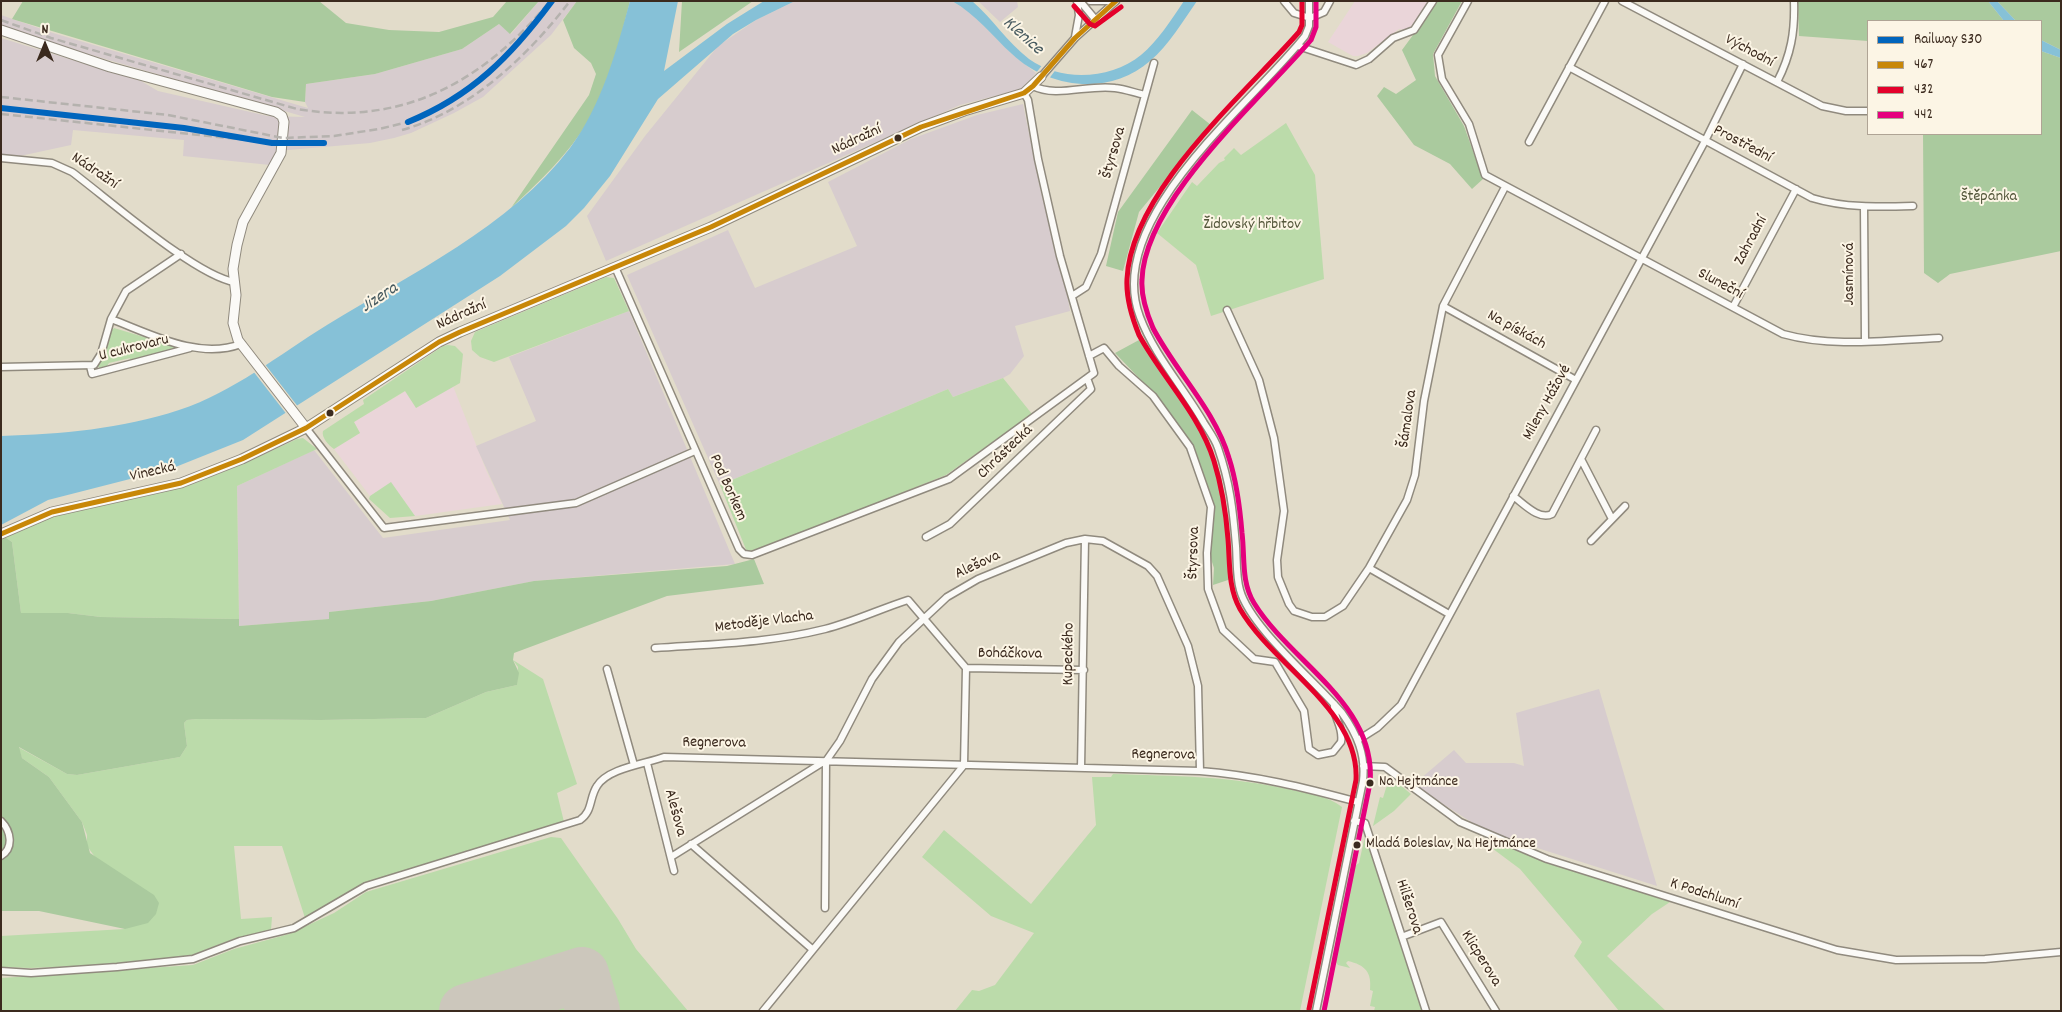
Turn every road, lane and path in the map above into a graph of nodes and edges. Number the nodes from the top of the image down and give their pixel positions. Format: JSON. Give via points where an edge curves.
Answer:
{"nodes":[{"id":1,"x":1079,"y":1,"type":"edge"},
{"id":2,"x":1090,"y":1,"type":"edge"},
{"id":3,"x":1112,"y":1,"type":"edge"},
{"id":4,"x":1116,"y":1,"type":"edge"},
{"id":5,"x":1284,"y":1,"type":"edge"},
{"id":6,"x":1309,"y":1,"type":"edge"},
{"id":7,"x":1330,"y":1,"type":"edge"},
{"id":8,"x":1433,"y":1,"type":"edge"},
{"id":9,"x":1468,"y":1,"type":"edge"},
{"id":10,"x":1605,"y":1,"type":"edge"},
{"id":11,"x":1622,"y":1,"type":"edge"},
{"id":12,"x":1794,"y":1,"type":"edge"},
{"id":13,"x":1310,"y":18,"type":"junction"},
{"id":14,"x":1095,"y":19,"type":"junction"},
{"id":15,"x":1,"y":30,"type":"edge"},
{"id":16,"x":1075,"y":38,"type":"junction"},
{"id":17,"x":1298,"y":46,"type":"junction"},
{"id":18,"x":1154,"y":63,"type":"dead end"},
{"id":19,"x":1743,"y":64,"type":"junction"},
{"id":20,"x":1569,"y":67,"type":"junction"},
{"id":21,"x":1041,"y":77,"type":"joint"},
{"id":22,"x":1777,"y":82,"type":"junction"},
{"id":23,"x":1033,"y":86,"type":"junction"},
{"id":24,"x":1024,"y":93,"type":"junction"},
{"id":25,"x":1145,"y":95,"type":"junction"},
{"id":26,"x":1867,"y":111,"type":"edge"},
{"id":27,"x":1705,"y":141,"type":"junction"},
{"id":28,"x":1529,"y":142,"type":"dead end"},
{"id":29,"x":1,"y":158,"type":"edge"},
{"id":30,"x":1505,"y":187,"type":"junction"},
{"id":31,"x":1796,"y":189,"type":"junction"},
{"id":32,"x":1913,"y":206,"type":"dead end"},
{"id":33,"x":1864,"y":207,"type":"junction"},
{"id":34,"x":180,"y":254,"type":"junction"},
{"id":35,"x":1641,"y":258,"type":"junction"},
{"id":36,"x":615,"y":267,"type":"junction"},
{"id":37,"x":235,"y":282,"type":"junction"},
{"id":38,"x":1072,"y":296,"type":"junction"},
{"id":39,"x":1443,"y":306,"type":"junction"},
{"id":40,"x":1733,"y":307,"type":"junction"},
{"id":41,"x":1227,"y":310,"type":"dead end"},
{"id":42,"x":111,"y":319,"type":"junction"},
{"id":43,"x":1939,"y":338,"type":"dead end"},
{"id":44,"x":1865,"y":341,"type":"junction"},
{"id":45,"x":241,"y":344,"type":"junction"},
{"id":46,"x":190,"y":348,"type":"junction"},
{"id":47,"x":1089,"y":356,"type":"junction"},
{"id":48,"x":90,"y":366,"type":"junction"},
{"id":49,"x":1,"y":367,"type":"edge"},
{"id":50,"x":1087,"y":378,"type":"junction"},
{"id":51,"x":1576,"y":380,"type":"junction"},
{"id":52,"x":306,"y":428,"type":"junction"},
{"id":53,"x":1596,"y":430,"type":"dead end"},
{"id":54,"x":695,"y":451,"type":"junction"},
{"id":55,"x":1581,"y":459,"type":"junction"},
{"id":56,"x":1513,"y":496,"type":"junction"},
{"id":57,"x":1625,"y":506,"type":"dead end"},
{"id":58,"x":1612,"y":519,"type":"junction"},
{"id":59,"x":1,"y":534,"type":"edge"},
{"id":60,"x":926,"y":537,"type":"dead end"},
{"id":61,"x":1085,"y":539,"type":"junction"},
{"id":62,"x":1591,"y":541,"type":"dead end"},
{"id":63,"x":1368,"y":568,"type":"junction"},
{"id":64,"x":1449,"y":614,"type":"junction"},
{"id":65,"x":922,"y":618,"type":"junction"},
{"id":66,"x":655,"y":648,"type":"dead end"},
{"id":67,"x":966,"y":668,"type":"junction"},
{"id":68,"x":607,"y":669,"type":"dead end"},
{"id":69,"x":1084,"y":670,"type":"junction"},
{"id":70,"x":1334,"y":704,"type":"junction"},
{"id":71,"x":1358,"y":740,"type":"junction"},
{"id":72,"x":826,"y":761,"type":"junction"},
{"id":73,"x":647,"y":763,"type":"junction"},
{"id":74,"x":634,"y":765,"type":"junction"},
{"id":75,"x":964,"y":765,"type":"junction"},
{"id":76,"x":1364,"y":766,"type":"junction"},
{"id":77,"x":1081,"y":768,"type":"junction"},
{"id":78,"x":1200,"y":771,"type":"junction"},
{"id":79,"x":1358,"y":802,"type":"junction"},
{"id":80,"x":1,"y":821,"type":"edge"},
{"id":81,"x":1354,"y":821,"type":"junction"},
{"id":82,"x":691,"y":844,"type":"junction"},
{"id":83,"x":1,"y":856,"type":"edge"},
{"id":84,"x":671,"y":857,"type":"junction"},
{"id":85,"x":674,"y":871,"type":"dead end"},
{"id":86,"x":825,"y":908,"type":"dead end"},
{"id":87,"x":1404,"y":936,"type":"junction"},
{"id":88,"x":812,"y":949,"type":"junction"},
{"id":89,"x":2061,"y":952,"type":"edge"},
{"id":90,"x":1,"y":971,"type":"edge"},
{"id":91,"x":763,"y":1011,"type":"edge"},
{"id":92,"x":1316,"y":1011,"type":"edge"},
{"id":93,"x":1426,"y":1011,"type":"edge"},
{"id":94,"x":1496,"y":1011,"type":"edge"}],
"edges":[{"from":1,"to":14,"type":"street"},
{"from":1,"to":16,"type":"street"},
{"from":2,"to":3,"type":"street"},
{"from":4,"to":14,"type":"street","name":"Nádražní"},
{"from":5,"to":13,"type":"street","via":[[1294,13]]},
{"from":6,"to":13,"type":"street"},
{"from":7,"to":13,"type":"street","via":[[1324,12]]},
{"from":8,"to":17,"type":"street","via":[[1414,30],[1393,38],[1369,59],[1356,65]]},
{"from":9,"to":30,"type":"street","name":"Sluneční","via":[[1438,55],[1442,79],[1469,124],[1485,175]]},
{"from":10,"to":20,"type":"street"},
{"from":11,"to":19,"type":"street","name":"Východní"},
{"from":12,"to":22,"type":"street","via":[[1795,20],[1788,61]]},
{"from":13,"to":17,"type":"street"},
{"from":14,"to":16,"type":"street","name":"Nádražní"},
{"from":15,"to":37,"type":"street","via":[[110,67],[282,116],[281,153],[242,227],[233,269]]},
{"from":16,"to":21,"type":"street","name":"Nádražní"},
{"from":17,"to":70,"type":"street","via":[[1226,120],[1164,198],[1141,244],[1134,279],[1135,298],[1146,332],[1217,445],[1231,488],[1240,590],[1255,620]]},
{"from":18,"to":25,"type":"street","name":"Štyrsova"},
{"from":19,"to":22,"type":"street","name":"Východní"},
{"from":19,"to":27,"type":"street","name":"Mileny Hážové"},
{"from":20,"to":27,"type":"street","name":"Prostřední"},
{"from":20,"to":28,"type":"street"},
{"from":21,"to":23,"type":"street","name":"Nádražní"},
{"from":22,"to":26,"type":"street","name":"Východní","via":[[1822,106]]},
{"from":23,"to":24,"type":"street","name":"Nádražní"},
{"from":23,"to":25,"type":"street","via":[[1052,92],[1114,88]]},
{"from":24,"to":36,"type":"street","name":"Nádražní","via":[[964,110],[921,127],[711,227]]},
{"from":24,"to":38,"type":"street"},
{"from":25,"to":38,"type":"street","name":"Štyrsova","via":[[1101,254],[1086,287]]},
{"from":27,"to":31,"type":"street","name":"Prostřední"},
{"from":27,"to":35,"type":"street","name":"Mileny Hážové"},
{"from":29,"to":34,"type":"street","name":"Nádražní","via":[[52,163],[72,172]]},
{"from":30,"to":35,"type":"street","name":"Sluneční"},
{"from":30,"to":39,"type":"street","name":"Šámalova"},
{"from":31,"to":33,"type":"street","name":"Prostřední","via":[[1833,204]]},
{"from":31,"to":40,"type":"street","name":"Zahradní"},
{"from":32,"to":33,"type":"street","name":"Prostřední"},
{"from":33,"to":44,"type":"street","name":"Jasmínová"},
{"from":34,"to":37,"type":"street","name":"Nádražní","via":[[218,278]]},
{"from":34,"to":42,"type":"street","name":"U cukrovaru","via":[[126,291]]},
{"from":35,"to":40,"type":"street","name":"Sluneční"},
{"from":35,"to":51,"type":"street","name":"Mileny Hážové"},
{"from":36,"to":52,"type":"street","name":"Nádražní","via":[[440,342]]},
{"from":36,"to":54,"type":"street"},
{"from":37,"to":45,"type":"street","via":[[233,327]]},
{"from":38,"to":47,"type":"street"},
{"from":39,"to":51,"type":"street","name":"Na pískách"},
{"from":39,"to":63,"type":"street","name":"Šámalova","via":[[1424,401],[1415,475],[1407,500]]},
{"from":40,"to":44,"type":"street","name":"Sluneční","via":[[1783,334],[1804,340]]},
{"from":41,"to":63,"type":"street","name":"Šámalova","via":[[1259,380],[1274,438],[1284,511],[1278,576],[1289,604],[1294,611],[1325,617],[1343,606]]},
{"from":42,"to":46,"type":"street","name":"U cukrovaru"},
{"from":42,"to":48,"type":"street","name":"U cukrovaru","via":[[99,359]]},
{"from":43,"to":44,"type":"street","name":"Sluneční"},
{"from":45,"to":46,"type":"street","name":"U cukrovaru","via":[[225,349]]},
{"from":45,"to":52,"type":"street"},
{"from":46,"to":48,"type":"street","name":"U cukrovaru","via":[[92,374]]},
{"from":47,"to":50,"type":"street","name":"Pod Borkem","via":[[1094,373]]},
{"from":47,"to":70,"type":"street","name":"Štyrsova","via":[[1104,348],[1153,396],[1190,447],[1211,506],[1208,589],[1223,630],[1254,659],[1275,662],[1304,711],[1309,749],[1318,755],[1333,752],[1342,742],[1341,727],[1333,714]]},
{"from":48,"to":49,"type":"street","name":"U cukrovaru"},
{"from":50,"to":54,"type":"street","name":"Pod Borkem","via":[[950,480],[752,554],[739,550]]},
{"from":50,"to":60,"type":"street","name":"Chrástecká","via":[[1091,389],[1050,430],[950,524]]},
{"from":51,"to":56,"type":"street","name":"Mileny Hážové"},
{"from":52,"to":54,"type":"street","name":"Pod Borkem","via":[[384,528],[576,503]]},
{"from":52,"to":59,"type":"street","name":"Vinecká","via":[[250,456],[188,480],[61,509]]},
{"from":53,"to":55,"type":"street"},
{"from":55,"to":56,"type":"street","via":[[1552,514],[1547,517],[1540,516]]},
{"from":55,"to":58,"type":"street"},
{"from":56,"to":64,"type":"street","name":"Mileny Hážové"},
{"from":57,"to":58,"type":"street"},
{"from":58,"to":62,"type":"street"},
{"from":61,"to":65,"type":"street","name":"Alešova","via":[[1066,543],[978,579],[947,597]]},
{"from":61,"to":69,"type":"street","name":"Kupeckého"},
{"from":61,"to":78,"type":"street","name":"Alešova","via":[[1103,542],[1148,566],[1157,576],[1188,646],[1198,686]]},
{"from":63,"to":64,"type":"street"},
{"from":64,"to":71,"type":"street","name":"Mileny Hážové","via":[[1401,705]]},
{"from":65,"to":66,"type":"street","name":"Metoděje Vlacha","via":[[908,600],[844,624],[789,637]]},
{"from":65,"to":67,"type":"street","name":"Boháčkova"},
{"from":65,"to":72,"type":"street","name":"Alešova","via":[[898,642],[872,679]]},
{"from":67,"to":69,"type":"street","name":"Boháčkova"},
{"from":67,"to":75,"type":"street","name":"Boháčkova"},
{"from":68,"to":74,"type":"street"},
{"from":69,"to":77,"type":"street","name":"Kupeckého"},
{"from":70,"to":71,"type":"street"},
{"from":71,"to":76,"type":"street"},
{"from":72,"to":73,"type":"street","name":"Regnerova","via":[[664,757]]},
{"from":72,"to":75,"type":"street","name":"Regnerova"},
{"from":72,"to":82,"type":"street"},
{"from":72,"to":86,"type":"street"},
{"from":73,"to":74,"type":"street","name":"Regnerova"},
{"from":73,"to":84,"type":"street","name":"Alešova"},
{"from":74,"to":90,"type":"street","name":"Regnerova","via":[[605,777],[596,786],[588,814],[580,820],[366,886],[294,928],[240,941],[193,959],[31,973]]},
{"from":75,"to":77,"type":"street","name":"Regnerova"},
{"from":75,"to":88,"type":"street"},
{"from":76,"to":79,"type":"street"},
{"from":76,"to":89,"type":"street","name":"K Podchlumí","via":[[1384,767],[1460,822],[1547,859],[1837,950],[1896,960],[1986,959]]},
{"from":77,"to":78,"type":"street","name":"Regnerova"},
{"from":78,"to":79,"type":"street","name":"Regnerova","via":[[1294,785]]},
{"from":79,"to":81,"type":"street"},
{"from":80,"to":83,"type":"street","via":[[10,840],[7,851]]},
{"from":81,"to":87,"type":"street","name":"Hilšerova","via":[[1365,823]]},
{"from":81,"to":92,"type":"street"},
{"from":82,"to":84,"type":"street"},
{"from":82,"to":88,"type":"street"},
{"from":84,"to":85,"type":"street","name":"Alešova"},
{"from":87,"to":93,"type":"street","name":"Hilšerova"},
{"from":87,"to":94,"type":"street","name":"Klicperova","via":[[1441,922]]},
{"from":88,"to":91,"type":"street"}]}
